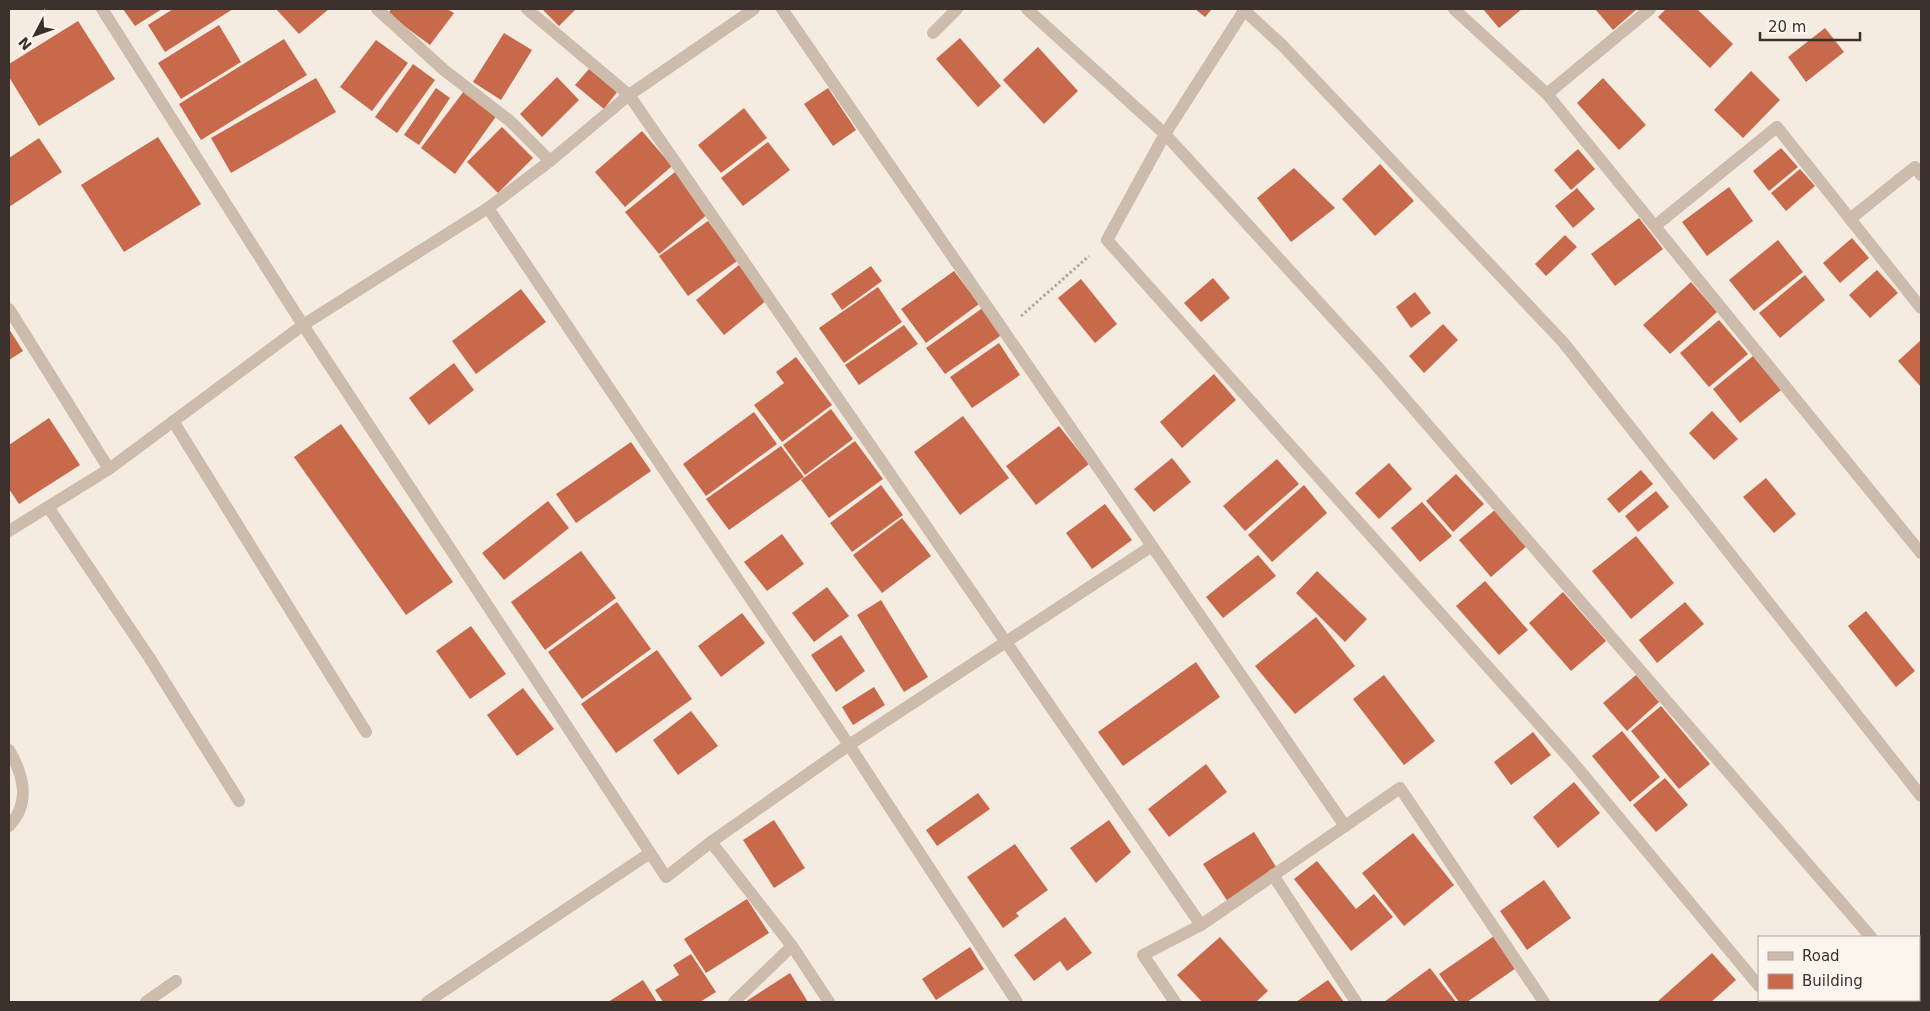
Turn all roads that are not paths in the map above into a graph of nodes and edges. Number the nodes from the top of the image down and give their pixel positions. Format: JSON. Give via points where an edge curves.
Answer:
{"nodes":[{"id":1,"x":102,"y":9,"type":"edge"},
{"id":2,"x":377,"y":9,"type":"edge"},
{"id":3,"x":527,"y":9,"type":"edge"},
{"id":4,"x":754,"y":9,"type":"edge"},
{"id":5,"x":782,"y":9,"type":"edge"},
{"id":6,"x":957,"y":9,"type":"edge"},
{"id":7,"x":1027,"y":9,"type":"edge"},
{"id":8,"x":1245,"y":9,"type":"edge"},
{"id":9,"x":1454,"y":9,"type":"edge"},
{"id":10,"x":1650,"y":9,"type":"edge"},
{"id":11,"x":933,"y":33,"type":"dead end"},
{"id":12,"x":1547,"y":94,"type":"junction"},
{"id":13,"x":629,"y":95,"type":"junction"},
{"id":14,"x":1166,"y":134,"type":"junction"},
{"id":15,"x":550,"y":161,"type":"junction"},
{"id":16,"x":1921,"y":175,"type":"edge"},
{"id":17,"x":488,"y":208,"type":"junction"},
{"id":18,"x":1850,"y":219,"type":"junction"},
{"id":19,"x":1654,"y":226,"type":"junction"},
{"id":20,"x":1921,"y":308,"type":"edge"},
{"id":21,"x":9,"y":309,"type":"edge"},
{"id":22,"x":303,"y":325,"type":"junction"},
{"id":23,"x":173,"y":421,"type":"junction"},
{"id":24,"x":109,"y":469,"type":"junction"},
{"id":25,"x":48,"y":507,"type":"junction"},
{"id":26,"x":9,"y":531,"type":"edge"},
{"id":27,"x":1152,"y":546,"type":"junction"},
{"id":28,"x":1921,"y":553,"type":"edge"},
{"id":29,"x":1006,"y":642,"type":"junction"},
{"id":30,"x":366,"y":732,"type":"dead end"},
{"id":31,"x":849,"y":745,"type":"junction"},
{"id":32,"x":9,"y":750,"type":"edge"},
{"id":33,"x":1921,"y":796,"type":"edge"},
{"id":34,"x":239,"y":801,"type":"dead end"},
{"id":35,"x":9,"y":826,"type":"edge"},
{"id":36,"x":1345,"y":826,"type":"junction"},
{"id":37,"x":712,"y":842,"type":"junction"},
{"id":38,"x":650,"y":853,"type":"junction"},
{"id":39,"x":1273,"y":875,"type":"junction"},
{"id":40,"x":1201,"y":925,"type":"junction"},
{"id":41,"x":1869,"y":936,"type":"edge"},
{"id":42,"x":792,"y":946,"type":"junction"},
{"id":43,"x":176,"y":981,"type":"dead end"},
{"id":44,"x":1758,"y":985,"type":"edge"},
{"id":45,"x":146,"y":1002,"type":"edge"},
{"id":46,"x":427,"y":1002,"type":"edge"},
{"id":47,"x":734,"y":1002,"type":"edge"},
{"id":48,"x":829,"y":1002,"type":"edge"},
{"id":49,"x":1017,"y":1002,"type":"edge"},
{"id":50,"x":1175,"y":1002,"type":"edge"},
{"id":51,"x":1356,"y":1002,"type":"edge"},
{"id":52,"x":1544,"y":1002,"type":"edge"}],
"edges":[{"from":1,"to":22,"type":"street"},
{"from":2,"to":15,"type":"street","via":[[444,70],[510,121]]},
{"from":3,"to":13,"type":"street"},
{"from":4,"to":13,"type":"street"},
{"from":5,"to":27,"type":"street"},
{"from":6,"to":11,"type":"street"},
{"from":7,"to":14,"type":"street"},
{"from":8,"to":14,"type":"street"},
{"from":8,"to":33,"type":"street","via":[[1563,342]]},
{"from":9,"to":12,"type":"street"},
{"from":10,"to":12,"type":"street"},
{"from":12,"to":19,"type":"street"},
{"from":13,"to":15,"type":"street"},
{"from":13,"to":29,"type":"street"},
{"from":14,"to":41,"type":"street","via":[[1375,364]]},
{"from":14,"to":44,"type":"street","via":[[1107,240],[1571,760]]},
{"from":15,"to":17,"type":"street"},
{"from":16,"to":18,"type":"street","via":[[1915,167]]},
{"from":17,"to":22,"type":"street"},
{"from":17,"to":31,"type":"street"},
{"from":18,"to":19,"type":"street","via":[[1777,127]]},
{"from":18,"to":20,"type":"street"},
{"from":19,"to":28,"type":"street"},
{"from":21,"to":24,"type":"street"},
{"from":22,"to":23,"type":"street"},
{"from":22,"to":38,"type":"street"},
{"from":23,"to":24,"type":"street"},
{"from":23,"to":30,"type":"street"},
{"from":24,"to":25,"type":"street"},
{"from":25,"to":26,"type":"street"},
{"from":25,"to":34,"type":"street","via":[[170,688]]},
{"from":27,"to":29,"type":"street"},
{"from":27,"to":36,"type":"street"},
{"from":29,"to":31,"type":"street"},
{"from":29,"to":40,"type":"street"},
{"from":31,"to":37,"type":"street"},
{"from":31,"to":49,"type":"street"},
{"from":32,"to":35,"type":"street","via":[[25,795],[20,812]]},
{"from":36,"to":39,"type":"street"},
{"from":36,"to":52,"type":"street","via":[[1400,788]]},
{"from":37,"to":38,"type":"street","via":[[666,877]]},
{"from":37,"to":42,"type":"street"},
{"from":38,"to":46,"type":"street"},
{"from":39,"to":40,"type":"street"},
{"from":39,"to":51,"type":"street"},
{"from":40,"to":50,"type":"street","via":[[1143,956]]},
{"from":42,"to":47,"type":"street"},
{"from":42,"to":48,"type":"street"},
{"from":43,"to":45,"type":"street"}]}
